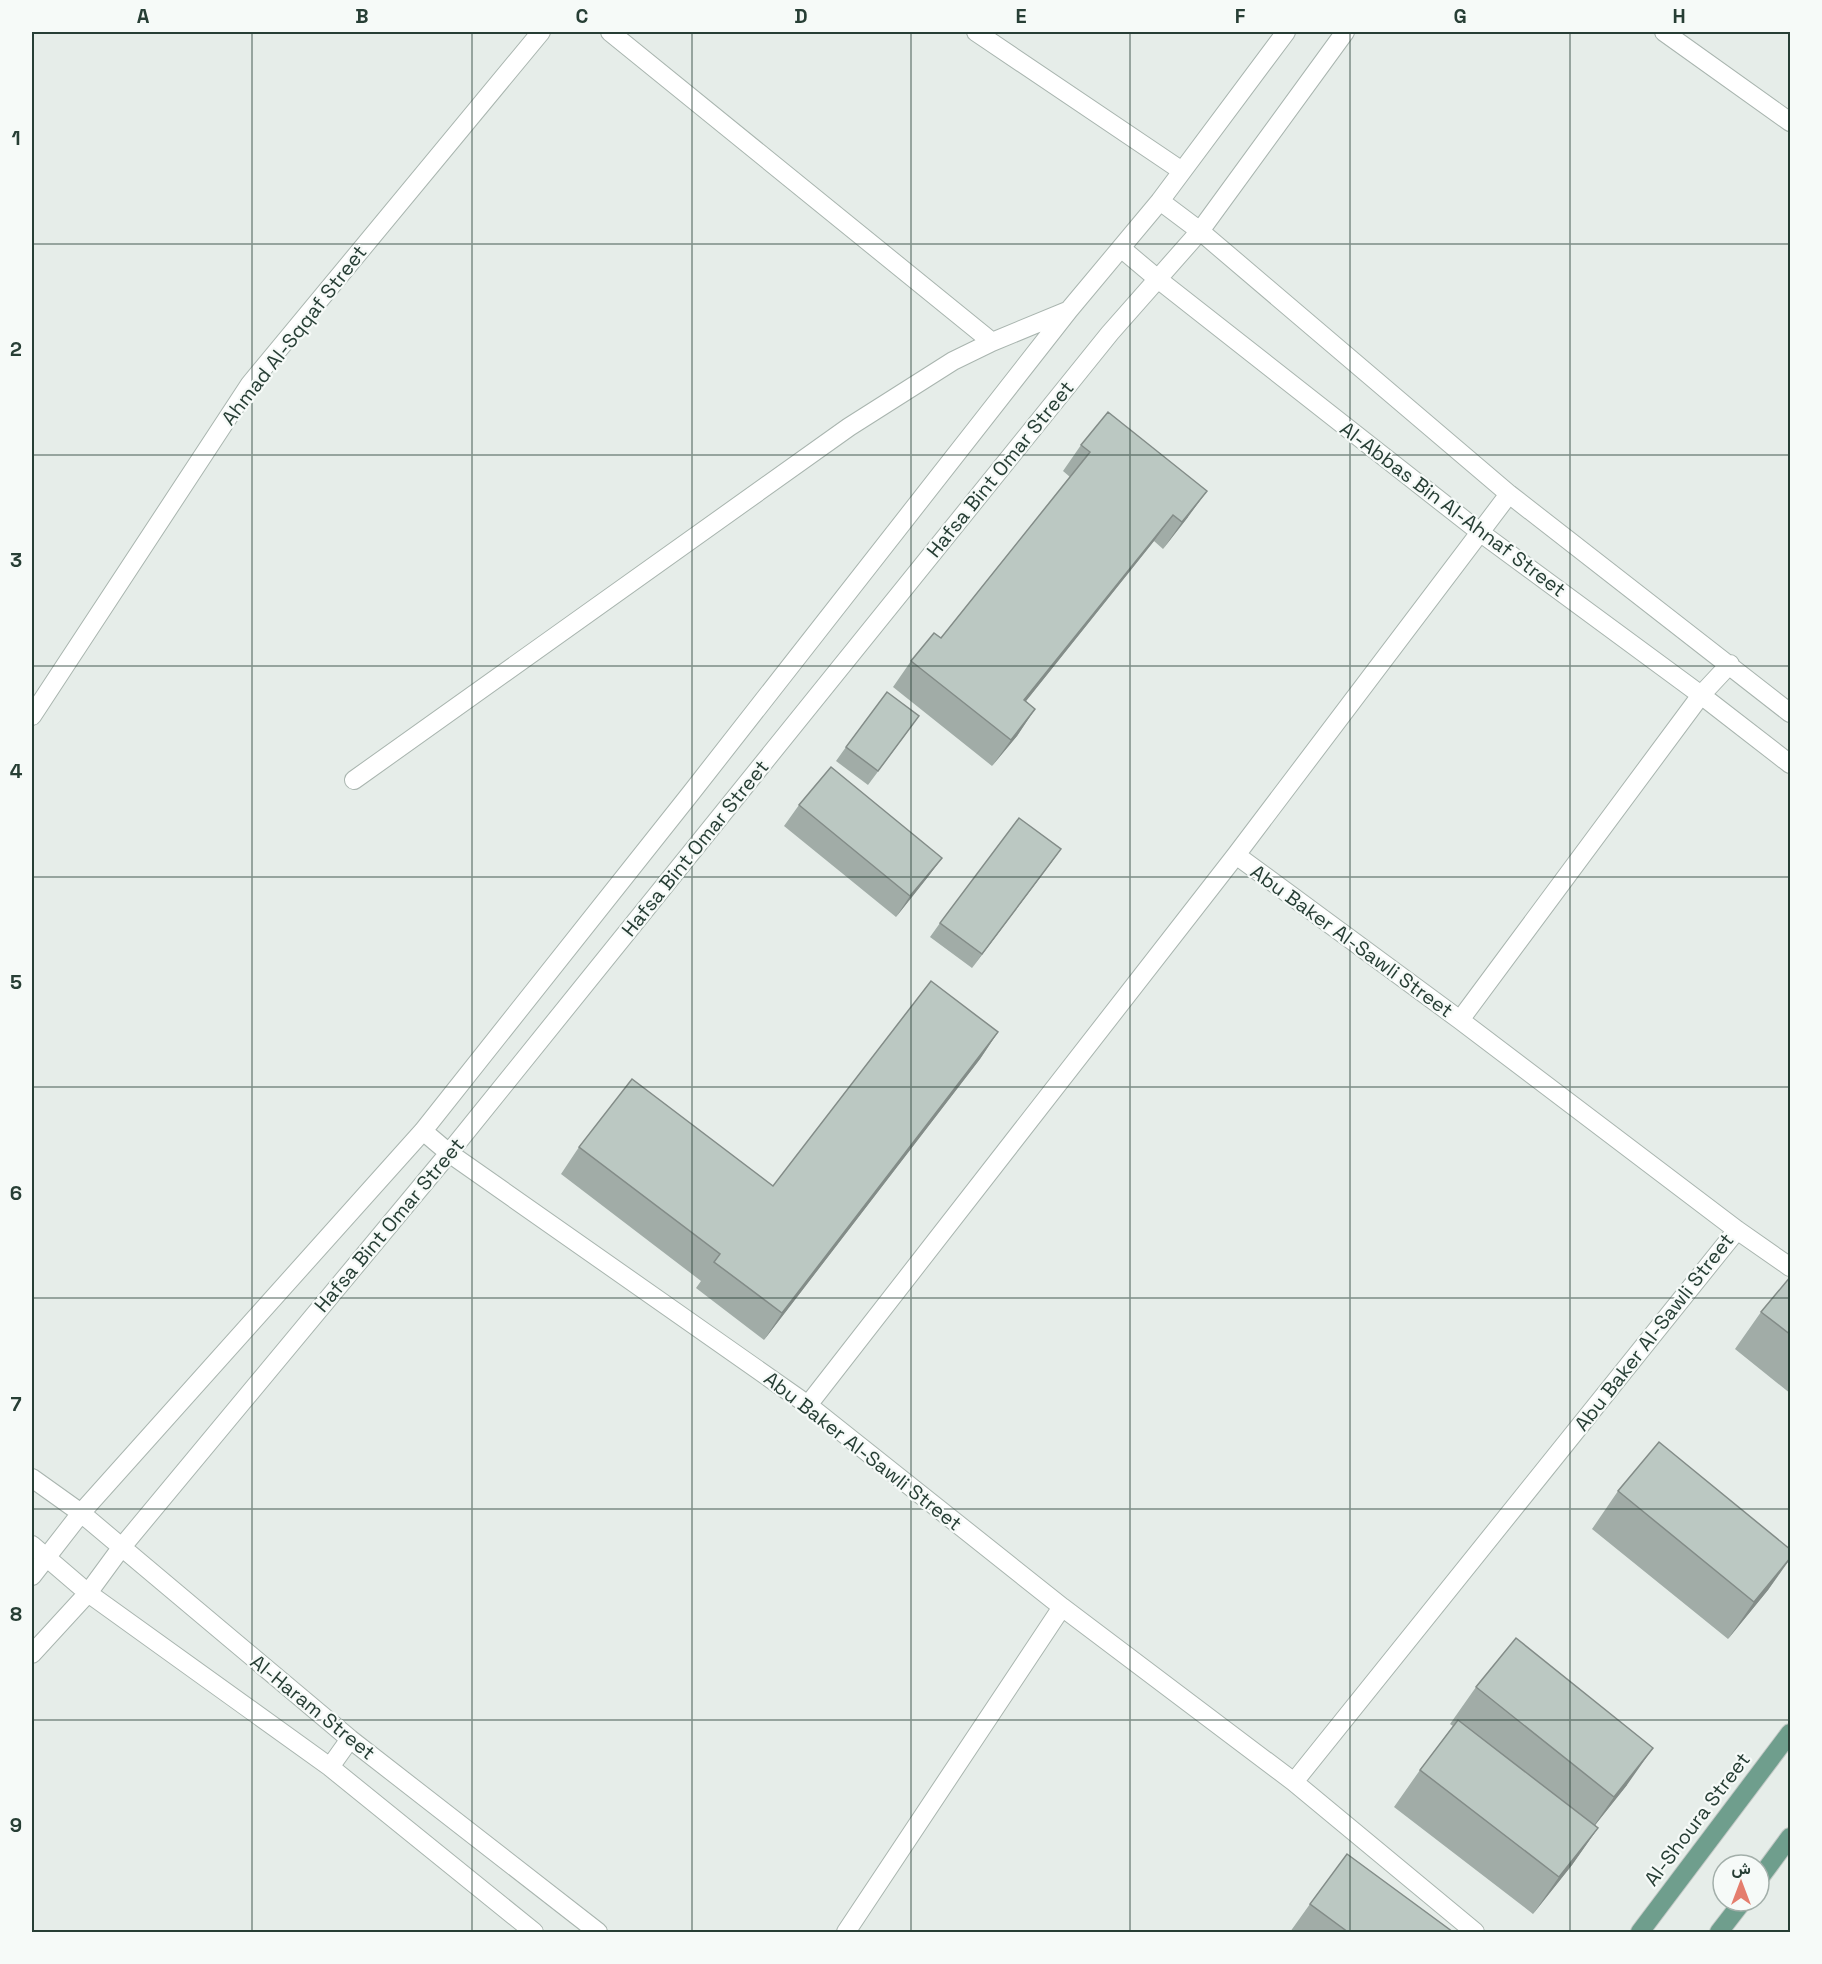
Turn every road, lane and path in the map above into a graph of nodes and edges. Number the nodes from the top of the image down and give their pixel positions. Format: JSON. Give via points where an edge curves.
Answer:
{"nodes":[{"id":1,"x":541,"y":32,"type":"edge"},
{"id":2,"x":610,"y":32,"type":"edge"},
{"id":3,"x":976,"y":32,"type":"edge"},
{"id":4,"x":1286,"y":32,"type":"edge"},
{"id":5,"x":1346,"y":32,"type":"edge"},
{"id":6,"x":1664,"y":32,"type":"edge"},
{"id":7,"x":1791,"y":122,"type":"edge"},
{"id":8,"x":1182,"y":171,"type":"junction"},
{"id":9,"x":1160,"y":201,"type":"junction"},
{"id":10,"x":1200,"y":231,"type":"junction"},
{"id":11,"x":1121,"y":248,"type":"junction"},
{"id":12,"x":1158,"y":280,"type":"junction"},
{"id":13,"x":1069,"y":310,"type":"junction"},
{"id":14,"x":992,"y":342,"type":"junction"},
{"id":15,"x":1509,"y":494,"type":"junction"},
{"id":16,"x":1481,"y":533,"type":"junction"},
{"id":17,"x":1730,"y":664,"type":"junction"},
{"id":18,"x":1701,"y":695,"type":"junction"},
{"id":19,"x":1791,"y":713,"type":"edge"},
{"id":20,"x":32,"y":716,"type":"edge"},
{"id":21,"x":1791,"y":764,"type":"edge"},
{"id":22,"x":354,"y":780,"type":"dead end"},
{"id":23,"x":1236,"y":855,"type":"junction"},
{"id":24,"x":1460,"y":1020,"type":"junction"},
{"id":25,"x":423,"y":1131,"type":"junction"},
{"id":26,"x":449,"y":1153,"type":"junction"},
{"id":27,"x":1737,"y":1230,"type":"junction"},
{"id":28,"x":1791,"y":1268,"type":"edge"},
{"id":29,"x":808,"y":1405,"type":"junction"},
{"id":30,"x":32,"y":1478,"type":"edge"},
{"id":31,"x":81,"y":1513,"type":"junction"},
{"id":32,"x":121,"y":1548,"type":"junction"},
{"id":33,"x":39,"y":1551,"type":"edge"},
{"id":34,"x":32,"y":1576,"type":"edge"},
{"id":35,"x":88,"y":1593,"type":"junction"},
{"id":36,"x":1062,"y":1607,"type":"junction"},
{"id":37,"x":32,"y":1654,"type":"edge"},
{"id":38,"x":1791,"y":1733,"type":"edge"},
{"id":39,"x":350,"y":1739,"type":"junction"},
{"id":40,"x":330,"y":1767,"type":"junction"},
{"id":41,"x":1294,"y":1782,"type":"junction"},
{"id":42,"x":1791,"y":1837,"type":"edge"},
{"id":43,"x":1771,"y":1863,"type":"edge"},
{"id":44,"x":1734,"y":1913,"type":"edge"},
{"id":45,"x":534,"y":1932,"type":"edge"},
{"id":46,"x":598,"y":1932,"type":"edge"},
{"id":47,"x":846,"y":1932,"type":"edge"},
{"id":48,"x":1475,"y":1932,"type":"edge"},
{"id":49,"x":1640,"y":1932,"type":"edge"},
{"id":50,"x":1719,"y":1932,"type":"edge"}],
"edges":[{"from":1,"to":20,"type":"street","name":"Ahmad Al-Sqqaf Street","via":[[250,384]]},
{"from":2,"to":14,"type":"street"},
{"from":3,"to":8,"type":"street"},
{"from":4,"to":8,"type":"street","name":"Hafsa Bint Omar Street"},
{"from":5,"to":10,"type":"street","name":"Hafsa Bint Omar Street"},
{"from":6,"to":7,"type":"street"},
{"from":8,"to":9,"type":"street","name":"Hafsa Bint Omar Street"},
{"from":9,"to":10,"type":"street"},
{"from":9,"to":11,"type":"street","name":"Hafsa Bint Omar Street"},
{"from":10,"to":12,"type":"street","name":"Hafsa Bint Omar Street"},
{"from":10,"to":15,"type":"street"},
{"from":11,"to":12,"type":"street","name":"Al-Abbas Bin Al-Ahnaf Street"},
{"from":11,"to":13,"type":"street","name":"Hafsa Bint Omar Street"},
{"from":12,"to":16,"type":"street","name":"Al-Abbas Bin Al-Ahnaf Street"},
{"from":12,"to":26,"type":"street","name":"Hafsa Bint Omar Street","via":[[1110,333]]},
{"from":13,"to":14,"type":"street"},
{"from":13,"to":25,"type":"street","name":"Hafsa Bint Omar Street"},
{"from":14,"to":22,"type":"street","via":[[953,361],[849,427]]},
{"from":15,"to":16,"type":"street"},
{"from":15,"to":17,"type":"street"},
{"from":16,"to":18,"type":"street","name":"Al-Abbas Bin Al-Ahnaf Street"},
{"from":16,"to":23,"type":"street"},
{"from":17,"to":18,"type":"street"},
{"from":17,"to":19,"type":"street"},
{"from":18,"to":21,"type":"street","name":"Al-Abbas Bin Al-Ahnaf Street"},
{"from":18,"to":24,"type":"street"},
{"from":23,"to":24,"type":"street","name":"Abu Baker Al-Sawli Street"},
{"from":23,"to":29,"type":"street"},
{"from":24,"to":27,"type":"street","name":"Abu Baker Al-Sawli Street"},
{"from":25,"to":26,"type":"street","name":"Abu Baker Al-Sawli Street"},
{"from":25,"to":31,"type":"street","name":"Hafsa Bint Omar Street"},
{"from":26,"to":29,"type":"street","name":"Abu Baker Al-Sawli Street"},
{"from":26,"to":32,"type":"street","name":"Hafsa Bint Omar Street"},
{"from":27,"to":28,"type":"street"},
{"from":27,"to":41,"type":"street","name":"Abu Baker Al-Sawli Street"},
{"from":29,"to":36,"type":"street","name":"Abu Baker Al-Sawli Street"},
{"from":30,"to":31,"type":"street","name":"Al-Haram Street"},
{"from":31,"to":32,"type":"street","name":"Al-Haram Street"},
{"from":31,"to":33,"type":"street","name":"Hafsa Bint Omar Street"},
{"from":32,"to":35,"type":"street","name":"Hafsa Bint Omar Street"},
{"from":32,"to":39,"type":"street","name":"Al-Haram Street"},
{"from":33,"to":34,"type":"street","name":"Hafsa Bint Omar Street"},
{"from":33,"to":35,"type":"street","name":"Al-Haram Street"},
{"from":35,"to":37,"type":"street","name":"Hafsa Bint Omar Street"},
{"from":35,"to":40,"type":"street","name":"Al-Haram Street"},
{"from":36,"to":41,"type":"street","name":"Abu Baker Al-Sawli Street"},
{"from":36,"to":47,"type":"street"},
{"from":38,"to":49,"type":"main road","name":"Al-Shoura Street"},
{"from":39,"to":40,"type":"street"},
{"from":39,"to":46,"type":"street","name":"Al-Haram Street"},
{"from":40,"to":45,"type":"street","name":"Al-Haram Street"},
{"from":41,"to":48,"type":"street","name":"Abu Baker Al-Sawli Street"},
{"from":42,"to":43,"type":"main road"},
{"from":44,"to":50,"type":"main road"}]}
